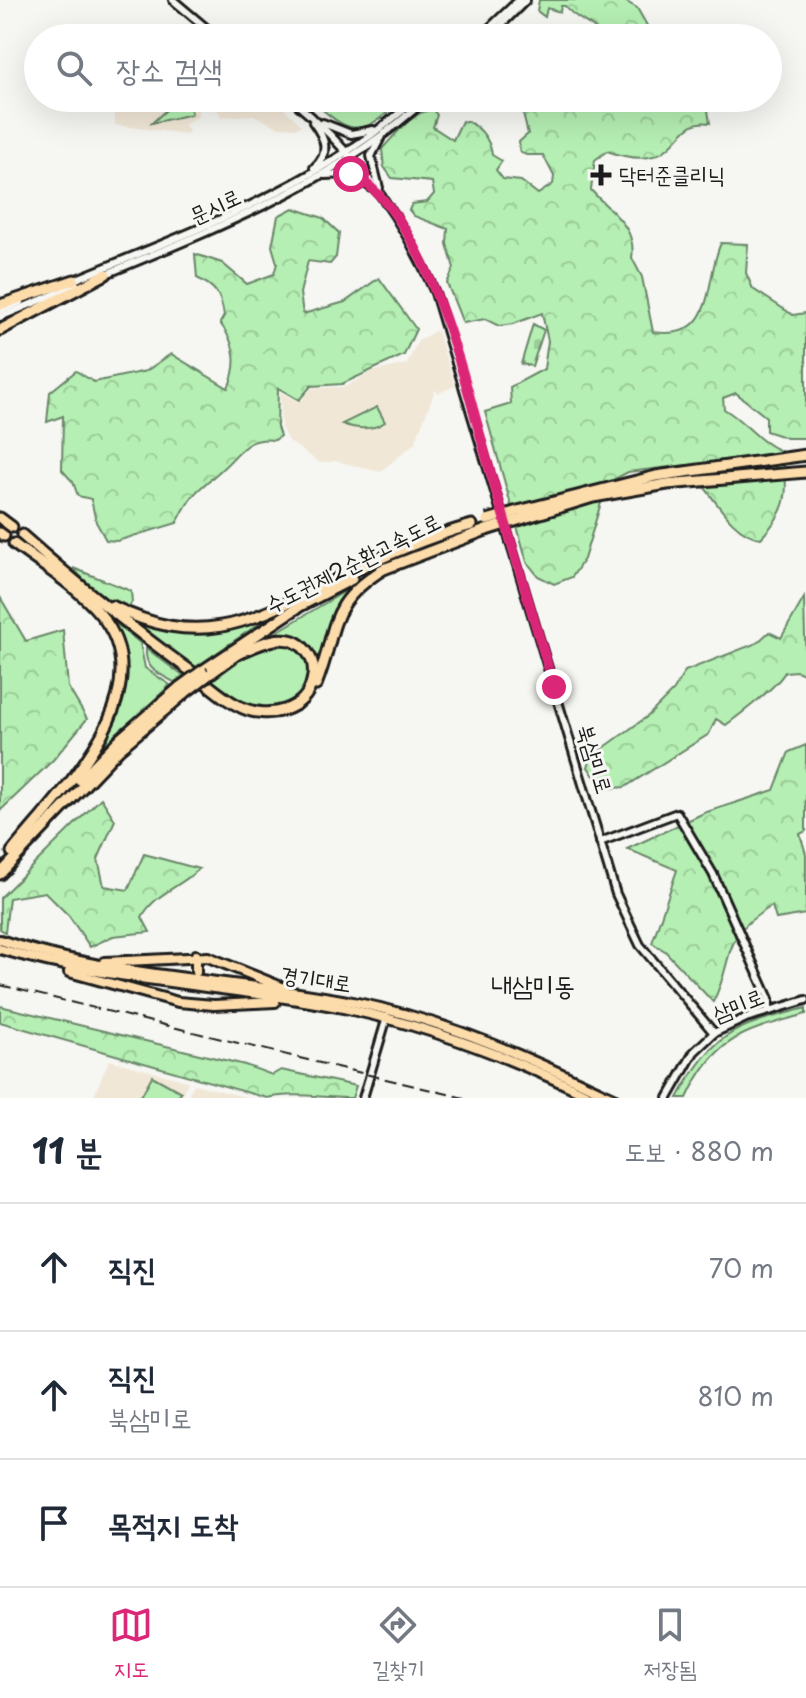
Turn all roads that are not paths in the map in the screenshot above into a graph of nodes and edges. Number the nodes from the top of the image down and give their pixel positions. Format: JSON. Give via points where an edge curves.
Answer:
{"nodes":[{"id":1,"x":173,"y":0,"type":"edge"},
{"id":2,"x":519,"y":0,"type":"edge"},
{"id":3,"x":526,"y":0,"type":"edge"},
{"id":4,"x":201,"y":24,"type":"edge"},
{"id":5,"x":494,"y":24,"type":"edge"},
{"id":6,"x":502,"y":24,"type":"edge"},
{"id":7,"x":304,"y":112,"type":"edge"},
{"id":8,"x":305,"y":112,"type":"edge"},
{"id":9,"x":308,"y":112,"type":"edge"},
{"id":10,"x":403,"y":112,"type":"edge"},
{"id":11,"x":408,"y":112,"type":"edge"},
{"id":12,"x":384,"y":130,"type":"junction"},
{"id":13,"x":349,"y":154,"type":"junction"},
{"id":14,"x":297,"y":181,"type":"junction"},
{"id":15,"x":308,"y":181,"type":"junction"},
{"id":16,"x":386,"y":202,"type":"junction"},
{"id":17,"x":106,"y":274,"type":"junction"},
{"id":18,"x":74,"y":280,"type":"joint"},
{"id":19,"x":0,"y":311,"type":"edge"},
{"id":20,"x":0,"y":330,"type":"edge"},
{"id":21,"x":806,"y":455,"type":"edge"},
{"id":22,"x":806,"y":472,"type":"edge"},
{"id":23,"x":519,"y":515,"type":"junction"},
{"id":24,"x":0,"y":518,"type":"edge"},
{"id":25,"x":472,"y":525,"type":"junction"},
{"id":26,"x":487,"y":525,"type":"junction"},
{"id":27,"x":12,"y":527,"type":"dead end"},
{"id":28,"x":22,"y":535,"type":"dead end"},
{"id":29,"x":14,"y":544,"type":"dead end"},
{"id":30,"x":385,"y":568,"type":"junction"},
{"id":31,"x":87,"y":595,"type":"junction"},
{"id":32,"x":235,"y":655,"type":"junction"},
{"id":33,"x":206,"y":672,"type":"junction"},
{"id":34,"x":183,"y":690,"type":"junction"},
{"id":35,"x":600,"y":842,"type":"junction"},
{"id":36,"x":12,"y":852,"type":"junction"},
{"id":37,"x":0,"y":865,"type":"edge"},
{"id":38,"x":0,"y":874,"type":"edge"},
{"id":39,"x":0,"y":940,"type":"edge"},
{"id":40,"x":0,"y":949,"type":"edge"},
{"id":41,"x":196,"y":955,"type":"junction"},
{"id":42,"x":47,"y":962,"type":"junction"},
{"id":43,"x":93,"y":964,"type":"junction"},
{"id":44,"x":196,"y":972,"type":"dead end"},
{"id":45,"x":193,"y":994,"type":"dead end"},
{"id":46,"x":299,"y":998,"type":"junction"},
{"id":47,"x":806,"y":1000,"type":"edge"},
{"id":48,"x":192,"y":1004,"type":"junction"},
{"id":49,"x":769,"y":1011,"type":"junction"},
{"id":50,"x":388,"y":1014,"type":"junction"},
{"id":51,"x":714,"y":1033,"type":"junction"},
{"id":52,"x":363,"y":1098,"type":"edge"},
{"id":53,"x":594,"y":1098,"type":"edge"},
{"id":54,"x":614,"y":1098,"type":"edge"},
{"id":55,"x":668,"y":1098,"type":"edge"}],
"edges":[{"from":1,"to":4,"type":"street"},
{"from":2,"to":5,"type":"street"},
{"from":3,"to":6,"type":"street"},
{"from":7,"to":14,"type":"street","via":[[321,133],[325,151],[318,165]]},
{"from":8,"to":13,"type":"street","name":"북삼미로"},
{"from":9,"to":12,"type":"street","via":[[346,133]]},
{"from":10,"to":12,"type":"street","name":"문시로"},
{"from":11,"to":12,"type":"street","name":"문시로"},
{"from":12,"to":13,"type":"street","name":"문시로"},
{"from":12,"to":16,"type":"street","via":[[371,156]]},
{"from":13,"to":14,"type":"street","name":"문시로"},
{"from":13,"to":15,"type":"street","name":"문시로"},
{"from":13,"to":16,"type":"street","name":"북삼미로"},
{"from":14,"to":18,"type":"street","name":"문시로"},
{"from":15,"to":16,"type":"street","via":[[351,174]]},
{"from":15,"to":17,"type":"street","name":"문시로"},
{"from":16,"to":35,"type":"street","name":"북삼미로","via":[[416,250],[443,313]]},
{"from":17,"to":19,"type":"street","name":"문시로"},
{"from":17,"to":20,"type":"highway"},
{"from":18,"to":19,"type":"highway"},
{"from":21,"to":23,"type":"highway","name":"수도권제2순환고속도로","via":[[656,476]]},
{"from":22,"to":23,"type":"highway","name":"수도권제2순환고속도로","via":[[641,488]]},
{"from":23,"to":26,"type":"highway","name":"수도권제2순환고속도로","bridge":true},
{"from":24,"to":27,"type":"highway"},
{"from":25,"to":26,"type":"highway","name":"수도권제2순환고속도로"},
{"from":25,"to":31,"type":"highway","via":[[431,538],[238,625],[159,624]]},
{"from":25,"to":33,"type":"highway","name":"수도권제2순환고속도로","via":[[300,606]]},
{"from":26,"to":30,"type":"highway","name":"수도권제2순환고속도로"},
{"from":28,"to":31,"type":"highway"},
{"from":29,"to":31,"type":"highway"},
{"from":30,"to":31,"type":"highway","via":[[342,605],[312,692],[300,707],[273,717],[243,713],[223,702]]},
{"from":30,"to":32,"type":"highway","name":"수도권제2순환고속도로","via":[[314,604]]},
{"from":31,"to":32,"type":"highway","via":[[245,709],[282,711],[300,701],[312,685],[313,662],[292,641],[276,639]]},
{"from":31,"to":36,"type":"highway","via":[[117,646],[115,705],[84,765]]},
{"from":32,"to":33,"type":"highway","name":"수도권제2순환고속도로"},
{"from":33,"to":34,"type":"highway","name":"수도권제2순환고속도로","bridge":true},
{"from":34,"to":36,"type":"highway","name":"수도권제2순환고속도로","via":[[121,738]]},
{"from":34,"to":38,"type":"highway","name":"수도권제2순환고속도로"},
{"from":35,"to":49,"type":"street","via":[[677,813],[713,874],[769,999]]},
{"from":35,"to":51,"type":"street","name":"북삼미로","via":[[633,934]]},
{"from":36,"to":37,"type":"highway","name":"수도권제2순환고속도로"},
{"from":39,"to":43,"type":"main road","name":"경기대로"},
{"from":40,"to":42,"type":"main road","name":"경기대로"},
{"from":41,"to":43,"type":"main road"},
{"from":41,"to":44,"type":"main road"},
{"from":41,"to":46,"type":"main road"},
{"from":42,"to":46,"type":"main road","name":"경기대로"},
{"from":42,"to":48,"type":"main road","via":[[143,995]]},
{"from":43,"to":46,"type":"main road","name":"경기대로"},
{"from":45,"to":48,"type":"main road"},
{"from":46,"to":48,"type":"main road"},
{"from":46,"to":50,"type":"main road","name":"경기대로"},
{"from":47,"to":49,"type":"street","name":"삼미로"},
{"from":49,"to":51,"type":"street","name":"삼미로"},
{"from":50,"to":52,"type":"street"},
{"from":50,"to":53,"type":"main road","name":"경기대로"},
{"from":50,"to":54,"type":"main road","name":"경기대로","via":[[441,1023]]},
{"from":51,"to":55,"type":"street","name":"삼미로","via":[[694,1052]]}]}
